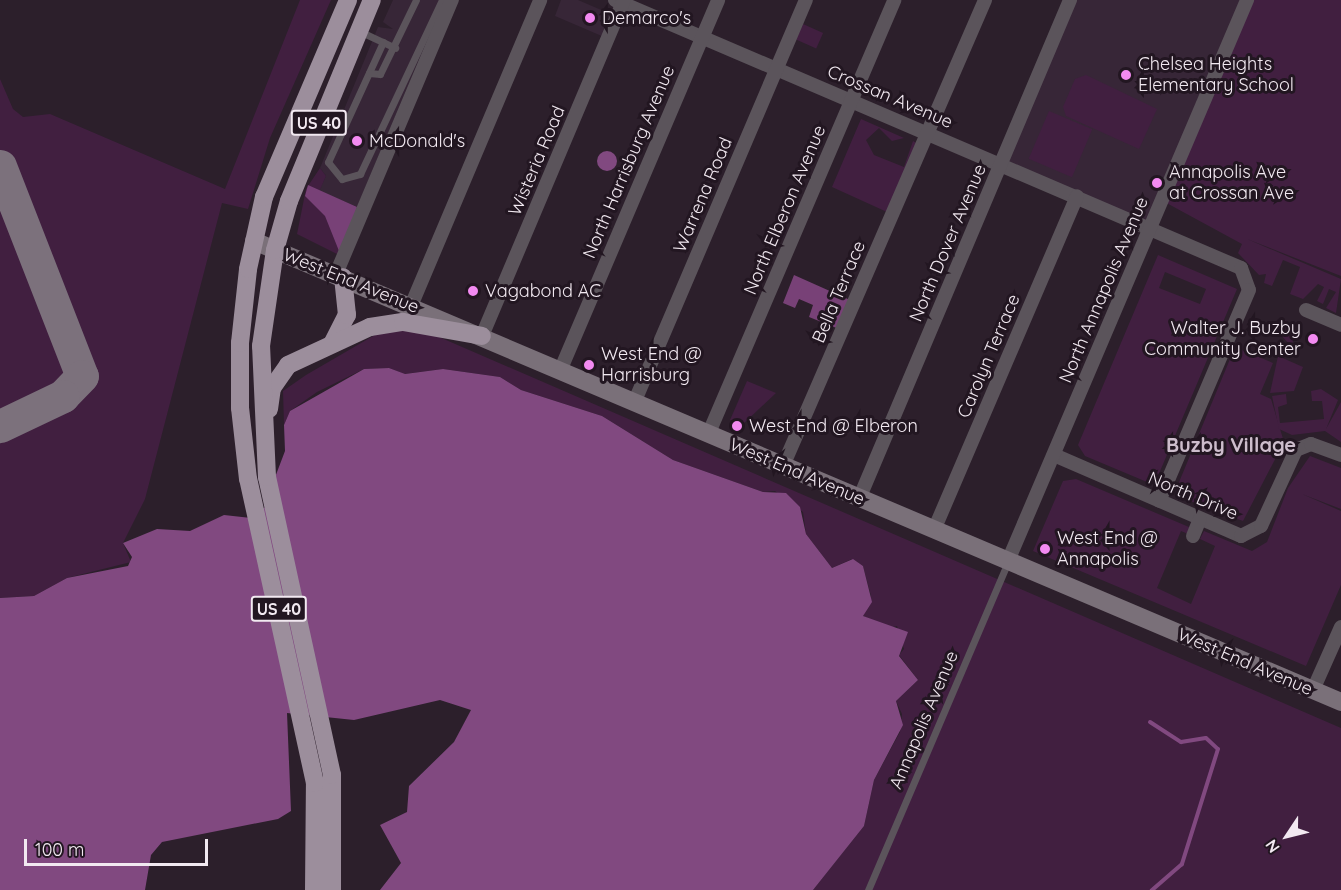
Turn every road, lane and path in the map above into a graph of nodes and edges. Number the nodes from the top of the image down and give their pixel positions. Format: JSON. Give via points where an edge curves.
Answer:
{"nodes":[{"id":1,"x":348,"y":0,"type":"edge"},
{"id":2,"x":372,"y":0,"type":"edge"},
{"id":3,"x":416,"y":0,"type":"edge"},
{"id":4,"x":442,"y":0,"type":"edge"},
{"id":5,"x":452,"y":0,"type":"edge"},
{"id":6,"x":540,"y":0,"type":"edge"},
{"id":7,"x":718,"y":0,"type":"edge"},
{"id":8,"x":806,"y":0,"type":"edge"},
{"id":9,"x":894,"y":0,"type":"edge"},
{"id":10,"x":985,"y":0,"type":"edge"},
{"id":11,"x":1070,"y":0,"type":"edge"},
{"id":12,"x":1247,"y":0,"type":"edge"},
{"id":13,"x":621,"y":1,"type":"edge"},
{"id":14,"x":358,"y":30,"type":"junction"},
{"id":15,"x":702,"y":37,"type":"junction"},
{"id":16,"x":383,"y":42,"type":"junction"},
{"id":17,"x":395,"y":48,"type":"junction"},
{"id":18,"x":777,"y":68,"type":"junction"},
{"id":19,"x":369,"y":73,"type":"junction"},
{"id":20,"x":851,"y":100,"type":"junction"},
{"id":21,"x":927,"y":132,"type":"junction"},
{"id":22,"x":1001,"y":163,"type":"junction"},
{"id":23,"x":1077,"y":196,"type":"junction"},
{"id":24,"x":1149,"y":227,"type":"junction"},
{"id":25,"x":254,"y":241,"type":"junction"},
{"id":26,"x":275,"y":250,"type":"junction"},
{"id":27,"x":340,"y":275,"type":"junction"},
{"id":28,"x":411,"y":306,"type":"junction"},
{"id":29,"x":1306,"y":310,"type":"dead end"},
{"id":30,"x":1341,"y":325,"type":"edge"},
{"id":31,"x":482,"y":336,"type":"junction"},
{"id":32,"x":332,"y":344,"type":"junction"},
{"id":33,"x":560,"y":371,"type":"junction"},
{"id":34,"x":634,"y":403,"type":"junction"},
{"id":35,"x":708,"y":435,"type":"junction"},
{"id":36,"x":264,"y":452,"type":"junction"},
{"id":37,"x":1054,"y":455,"type":"junction"},
{"id":38,"x":1341,"y":455,"type":"edge"},
{"id":39,"x":783,"y":466,"type":"junction"},
{"id":40,"x":859,"y":499,"type":"junction"},
{"id":41,"x":1159,"y":501,"type":"junction"},
{"id":42,"x":1204,"y":521,"type":"junction"},
{"id":43,"x":934,"y":530,"type":"junction"},
{"id":44,"x":1197,"y":538,"type":"dead end"},
{"id":45,"x":1008,"y":561,"type":"junction"},
{"id":46,"x":1341,"y":627,"type":"edge"},
{"id":47,"x":1312,"y":690,"type":"junction"},
{"id":48,"x":1341,"y":702,"type":"edge"},
{"id":49,"x":317,"y":737,"type":"junction"},
{"id":50,"x":315,"y":890,"type":"edge"},
{"id":51,"x":332,"y":890,"type":"edge"},
{"id":52,"x":868,"y":890,"type":"edge"}],
"edges":[{"from":1,"to":25,"type":"highway","number":"US 40","via":[[280,153]]},
{"from":2,"to":14,"type":"highway","number":"US 40"},
{"from":3,"to":17,"type":"lane"},
{"from":4,"to":19,"type":"lane","via":[[360,174],[342,179],[328,162]]},
{"from":5,"to":27,"type":"street"},
{"from":6,"to":28,"type":"street"},
{"from":7,"to":15,"type":"street","name":"North Harrisburg Avenue"},
{"from":8,"to":18,"type":"street","name":"Warrena Road"},
{"from":9,"to":20,"type":"street","name":"North Elberon Avenue"},
{"from":10,"to":21,"type":"street","name":"Bella Terrace"},
{"from":11,"to":22,"type":"street","name":"North Dover Avenue"},
{"from":12,"to":24,"type":"street","name":"North Annapolis Avenue"},
{"from":13,"to":15,"type":"street","name":"Crossan Avenue"},
{"from":13,"to":31,"type":"street","name":"Wisteria Road"},
{"from":14,"to":16,"type":"lane"},
{"from":14,"to":26,"type":"highway","number":"US 40","via":[[304,158]]},
{"from":15,"to":18,"type":"street","name":"Crossan Avenue"},
{"from":15,"to":33,"type":"street","name":"North Harrisburg Avenue"},
{"from":16,"to":17,"type":"lane"},
{"from":16,"to":19,"type":"lane"},
{"from":17,"to":19,"type":"lane","via":[[380,74]]},
{"from":18,"to":20,"type":"street","name":"Crossan Avenue"},
{"from":18,"to":34,"type":"street","name":"Warrena Road"},
{"from":20,"to":21,"type":"street","name":"Crossan Avenue"},
{"from":20,"to":35,"type":"street","name":"North Elberon Avenue"},
{"from":21,"to":22,"type":"street","name":"Crossan Avenue"},
{"from":21,"to":39,"type":"street","name":"Bella Terrace"},
{"from":22,"to":23,"type":"street","name":"Crossan Avenue"},
{"from":22,"to":40,"type":"street","name":"North Dover Avenue"},
{"from":23,"to":24,"type":"street","name":"Crossan Avenue"},
{"from":23,"to":43,"type":"street","name":"Carolyn Terrace"},
{"from":24,"to":37,"type":"street","name":"North Annapolis Avenue"},
{"from":24,"to":41,"type":"street","name":"Crossan Avenue","via":[[1245,272],[1250,287],[1241,326]]},
{"from":25,"to":26,"type":"main road","name":"West End Avenue"},
{"from":25,"to":49,"type":"highway","number":"US 40","via":[[239,365],[249,479]]},
{"from":26,"to":27,"type":"main road","name":"West End Avenue"},
{"from":26,"to":36,"type":"highway","number":"US 40","via":[[261,346]]},
{"from":27,"to":28,"type":"main road","name":"West End Avenue"},
{"from":27,"to":32,"type":"highway","via":[[347,315]]},
{"from":28,"to":31,"type":"main road","name":"West End Avenue"},
{"from":29,"to":30,"type":"street"},
{"from":31,"to":32,"type":"highway","via":[[395,322]]},
{"from":31,"to":33,"type":"main road","name":"West End Avenue"},
{"from":32,"to":36,"type":"highway","via":[[279,375],[270,396]]},
{"from":33,"to":34,"type":"main road","name":"West End Avenue"},
{"from":34,"to":35,"type":"main road","name":"West End Avenue"},
{"from":35,"to":39,"type":"main road","name":"West End Avenue"},
{"from":36,"to":49,"type":"highway","number":"US 40"},
{"from":37,"to":41,"type":"street","name":"North Drive"},
{"from":37,"to":45,"type":"street","name":"North Annapolis Avenue"},
{"from":38,"to":42,"type":"street","name":"North Drive","via":[[1314,444],[1296,450],[1261,526],[1252,534],[1236,535]]},
{"from":39,"to":40,"type":"main road","name":"West End Avenue"},
{"from":40,"to":43,"type":"main road","name":"West End Avenue"},
{"from":41,"to":42,"type":"street","name":"North Drive"},
{"from":42,"to":44,"type":"street"},
{"from":43,"to":45,"type":"main road","name":"West End Avenue"},
{"from":45,"to":47,"type":"main road","name":"West End Avenue"},
{"from":45,"to":52,"type":"lane","name":"Annapolis Avenue"},
{"from":46,"to":47,"type":"street"},
{"from":47,"to":48,"type":"main road","name":"West End Avenue"},
{"from":49,"to":50,"type":"highway","number":"US 40"},
{"from":49,"to":51,"type":"highway","number":"US 40","via":[[335,819]]}]}
